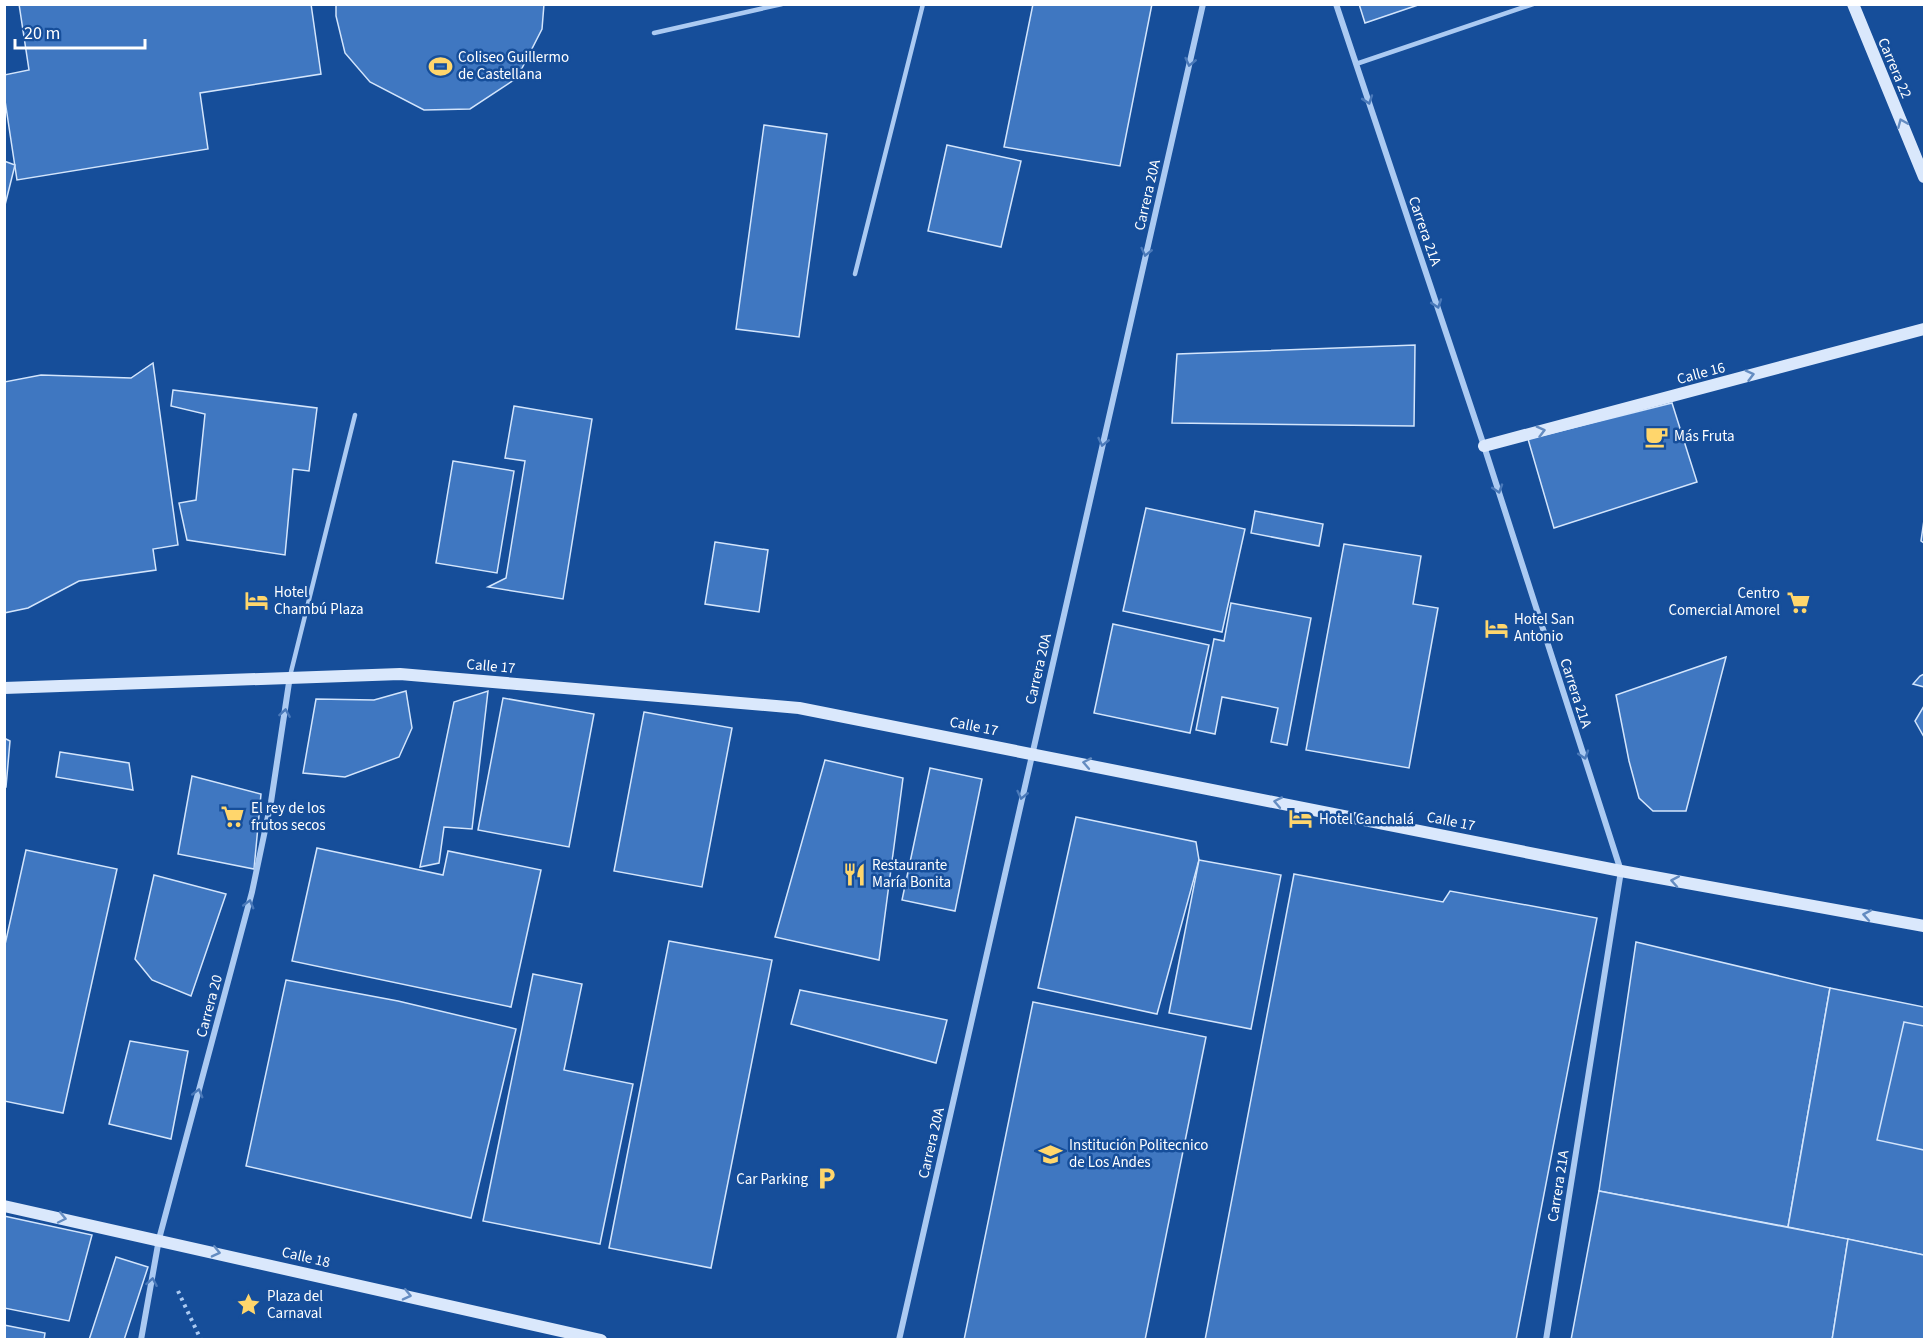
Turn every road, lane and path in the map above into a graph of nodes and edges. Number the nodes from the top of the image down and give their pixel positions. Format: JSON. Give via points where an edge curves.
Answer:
{"nodes":[{"id":1,"x":782,"y":4,"type":"edge"},
{"id":2,"x":924,"y":4,"type":"edge"},
{"id":3,"x":1203,"y":4,"type":"edge"},
{"id":4,"x":1336,"y":4,"type":"edge"},
{"id":5,"x":1533,"y":4,"type":"edge"},
{"id":6,"x":1852,"y":4,"type":"edge"},
{"id":7,"x":654,"y":33,"type":"dead end"},
{"id":8,"x":1356,"y":64,"type":"junction"},
{"id":9,"x":1924,"y":177,"type":"edge"},
{"id":10,"x":855,"y":274,"type":"dead end"},
{"id":11,"x":1924,"y":329,"type":"edge"},
{"id":12,"x":355,"y":415,"type":"dead end"},
{"id":13,"x":1484,"y":446,"type":"junction"},
{"id":14,"x":290,"y":676,"type":"junction"},
{"id":15,"x":4,"y":688,"type":"edge"},
{"id":16,"x":1031,"y":752,"type":"junction"},
{"id":17,"x":1621,"y":871,"type":"junction"},
{"id":18,"x":1924,"y":926,"type":"edge"},
{"id":19,"x":4,"y":1206,"type":"edge"},
{"id":20,"x":159,"y":1239,"type":"junction"},
{"id":21,"x":141,"y":1340,"type":"edge"},
{"id":22,"x":601,"y":1340,"type":"edge"},
{"id":23,"x":899,"y":1340,"type":"edge"},
{"id":24,"x":1545,"y":1340,"type":"edge"}],
"edges":[{"from":1,"to":7,"type":"lane"},
{"from":2,"to":10,"type":"lane"},
{"from":3,"to":16,"type":"street","name":"Carrera 20A","one_way":true},
{"from":4,"to":8,"type":"street","name":"Carrera 21A"},
{"from":5,"to":8,"type":"lane"},
{"from":9,"to":6,"type":"street","name":"Carrera 22","one_way":true},
{"from":8,"to":13,"type":"street","name":"Carrera 21A","one_way":true},
{"from":13,"to":11,"type":"street","name":"Calle 16","one_way":true},
{"from":12,"to":14,"type":"lane"},
{"from":13,"to":17,"type":"street","name":"Carrera 21A","one_way":true},
{"from":14,"to":15,"type":"street","name":"Calle 17"},
{"from":14,"to":16,"type":"street","name":"Calle 17","via":[[400,674],[800,708]]},
{"from":20,"to":14,"type":"street","name":"Carrera 20","one_way":true,"via":[[252,892],[271,802]]},
{"from":17,"to":16,"type":"street","name":"Calle 17","one_way":true},
{"from":16,"to":23,"type":"street","name":"Carrera 20A","one_way":true},
{"from":18,"to":17,"type":"street","name":"Calle 17","one_way":true},
{"from":17,"to":24,"type":"street","name":"Carrera 21A"},
{"from":19,"to":20,"type":"street","name":"Calle 18","one_way":true},
{"from":21,"to":20,"type":"street","name":"Carrera 20","one_way":true},
{"from":20,"to":22,"type":"street","name":"Calle 18","one_way":true}]}
